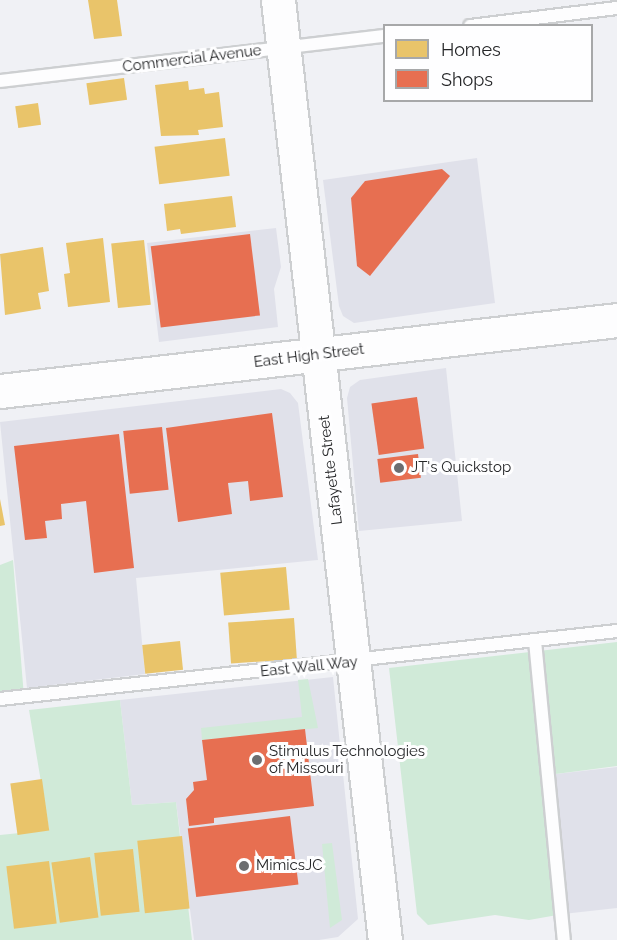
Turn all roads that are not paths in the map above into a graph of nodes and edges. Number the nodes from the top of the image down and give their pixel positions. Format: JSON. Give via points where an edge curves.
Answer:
{"nodes":[{"id":1,"x":278,"y":0,"type":"edge"},
{"id":2,"x":617,"y":8,"type":"edge"},
{"id":3,"x":486,"y":24,"type":"edge"},
{"id":4,"x":383,"y":36,"type":"edge"},
{"id":5,"x":284,"y":48,"type":"junction"},
{"id":6,"x":0,"y":81,"type":"edge"},
{"id":7,"x":617,"y":320,"type":"edge"},
{"id":8,"x":318,"y":355,"type":"junction"},
{"id":9,"x":0,"y":391,"type":"edge"},
{"id":10,"x":617,"y":631,"type":"edge"},
{"id":11,"x":535,"y":641,"type":"junction"},
{"id":12,"x":354,"y":663,"type":"junction"},
{"id":13,"x":0,"y":699,"type":"edge"},
{"id":14,"x":386,"y":940,"type":"edge"},
{"id":15,"x":564,"y":940,"type":"edge"}],
"edges":[{"from":1,"to":5,"type":"main road","name":"Lafayette Street"},
{"from":2,"to":3,"type":"lane"},
{"from":4,"to":5,"type":"lane","name":"Commercial Avenue"},
{"from":5,"to":6,"type":"lane","name":"Commercial Avenue"},
{"from":5,"to":8,"type":"main road","name":"Lafayette Street"},
{"from":7,"to":8,"type":"main road","name":"East High Street"},
{"from":8,"to":9,"type":"main road","name":"East High Street"},
{"from":8,"to":12,"type":"main road","name":"Lafayette Street"},
{"from":10,"to":11,"type":"lane","name":"East Wall Way"},
{"from":11,"to":12,"type":"lane","name":"East Wall Way"},
{"from":11,"to":15,"type":"lane"},
{"from":12,"to":13,"type":"lane","name":"East Wall Way"},
{"from":12,"to":14,"type":"main road","name":"Lafayette Street"}]}
